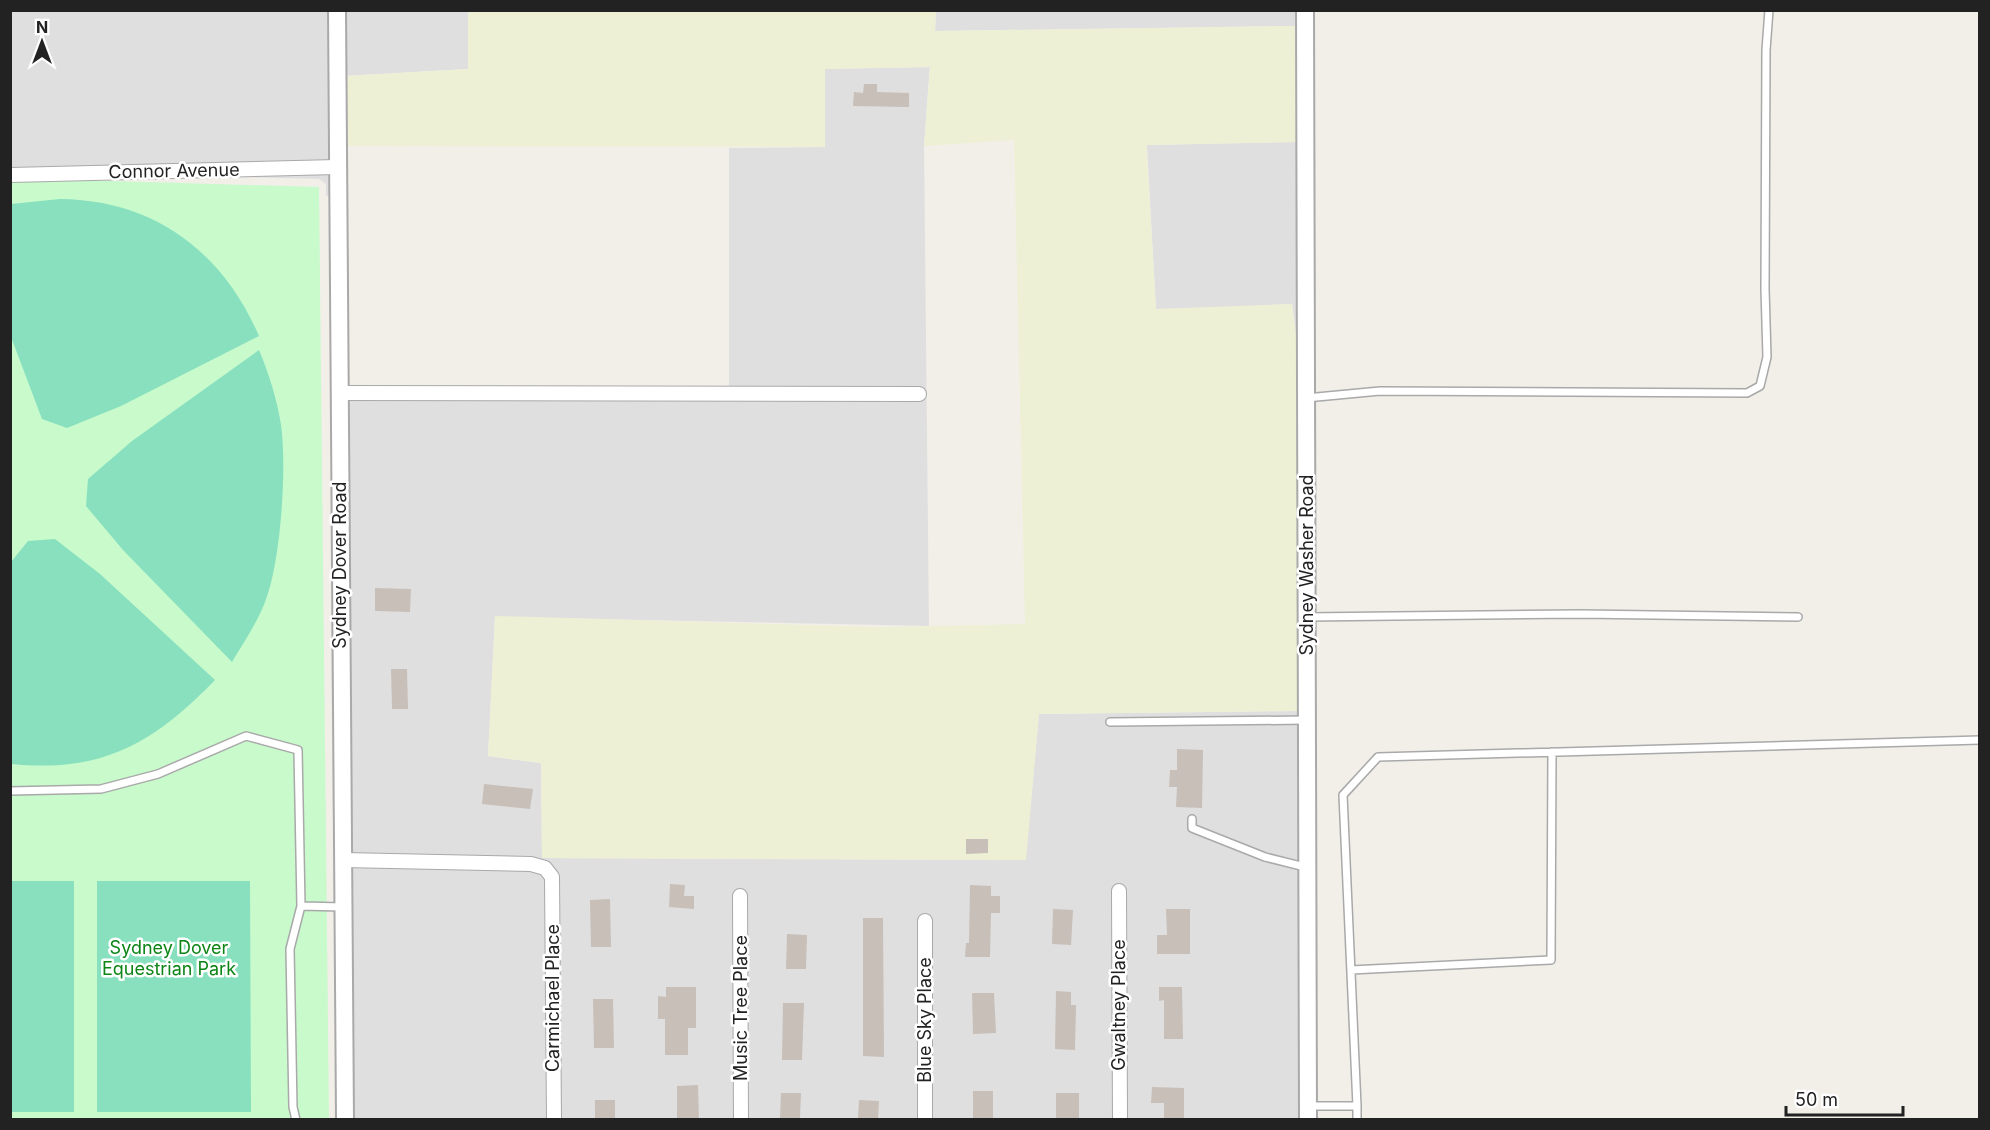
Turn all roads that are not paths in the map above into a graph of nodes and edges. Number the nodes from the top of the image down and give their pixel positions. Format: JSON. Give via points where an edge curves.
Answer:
{"nodes":[{"id":1,"x":337,"y":10,"type":"edge"},
{"id":2,"x":1305,"y":10,"type":"edge"},
{"id":3,"x":1769,"y":10,"type":"edge"},
{"id":4,"x":337,"y":167,"type":"junction"},
{"id":5,"x":10,"y":175,"type":"edge"},
{"id":6,"x":339,"y":393,"type":"junction"},
{"id":7,"x":919,"y":394,"type":"dead end"},
{"id":8,"x":1306,"y":398,"type":"junction"},
{"id":9,"x":1307,"y":617,"type":"junction"},
{"id":10,"x":1798,"y":617,"type":"dead end"},
{"id":11,"x":1307,"y":720,"type":"junction"},
{"id":12,"x":1110,"y":722,"type":"dead end"},
{"id":13,"x":1980,"y":740,"type":"edge"},
{"id":14,"x":1552,"y":752,"type":"junction"},
{"id":15,"x":10,"y":791,"type":"edge"},
{"id":16,"x":1192,"y":819,"type":"dead end"},
{"id":17,"x":343,"y":860,"type":"junction"},
{"id":18,"x":1308,"y":868,"type":"junction"},
{"id":19,"x":1119,"y":891,"type":"dead end"},
{"id":20,"x":740,"y":896,"type":"dead end"},
{"id":21,"x":301,"y":906,"type":"junction"},
{"id":22,"x":343,"y":907,"type":"junction"},
{"id":23,"x":925,"y":921,"type":"dead end"},
{"id":24,"x":1351,"y":970,"type":"junction"},
{"id":25,"x":1357,"y":1106,"type":"junction"},
{"id":26,"x":1308,"y":1113,"type":"edge"},
{"id":27,"x":296,"y":1119,"type":"edge"},
{"id":28,"x":345,"y":1119,"type":"edge"},
{"id":29,"x":554,"y":1119,"type":"edge"},
{"id":30,"x":741,"y":1119,"type":"edge"},
{"id":31,"x":925,"y":1119,"type":"edge"},
{"id":32,"x":1120,"y":1119,"type":"edge"},
{"id":33,"x":1357,"y":1119,"type":"edge"}],
"edges":[{"from":1,"to":4,"type":"street","name":"Sydney Dover Road"},
{"from":2,"to":8,"type":"street","name":"Sydney Washer Road"},
{"from":3,"to":8,"type":"lane","via":[[1767,357],[1760,386],[1747,393],[1380,391]]},
{"from":4,"to":5,"type":"street","name":"Connor Avenue"},
{"from":4,"to":6,"type":"street","name":"Sydney Dover Road"},
{"from":6,"to":7,"type":"street"},
{"from":6,"to":17,"type":"street","name":"Sydney Dover Road"},
{"from":8,"to":9,"type":"street","name":"Sydney Washer Road"},
{"from":9,"to":10,"type":"lane"},
{"from":9,"to":11,"type":"street","name":"Sydney Washer Road"},
{"from":11,"to":12,"type":"lane"},
{"from":11,"to":18,"type":"street","name":"Sydney Washer Road"},
{"from":13,"to":14,"type":"lane"},
{"from":14,"to":24,"type":"lane","via":[[1377,757],[1343,795]]},
{"from":14,"to":24,"type":"lane","via":[[1551,960]]},
{"from":15,"to":21,"type":"lane","via":[[101,789],[158,774],[246,736],[298,750]]},
{"from":16,"to":18,"type":"lane","via":[[1192,828],[1265,857]]},
{"from":17,"to":22,"type":"street","name":"Sydney Dover Road"},
{"from":17,"to":29,"type":"street","name":"Carmichael Place","via":[[531,864],[545,868],[552,877]]},
{"from":18,"to":26,"type":"street","name":"Sydney Washer Road"},
{"from":19,"to":32,"type":"street","name":"Gwaltney Place"},
{"from":20,"to":30,"type":"street","name":"Music Tree Place"},
{"from":21,"to":22,"type":"lane"},
{"from":21,"to":27,"type":"lane","via":[[290,949]]},
{"from":22,"to":28,"type":"street","name":"Sydney Dover Road"},
{"from":23,"to":31,"type":"street","name":"Blue Sky Place"},
{"from":24,"to":25,"type":"lane"},
{"from":25,"to":26,"type":"lane"},
{"from":25,"to":33,"type":"lane"}]}
